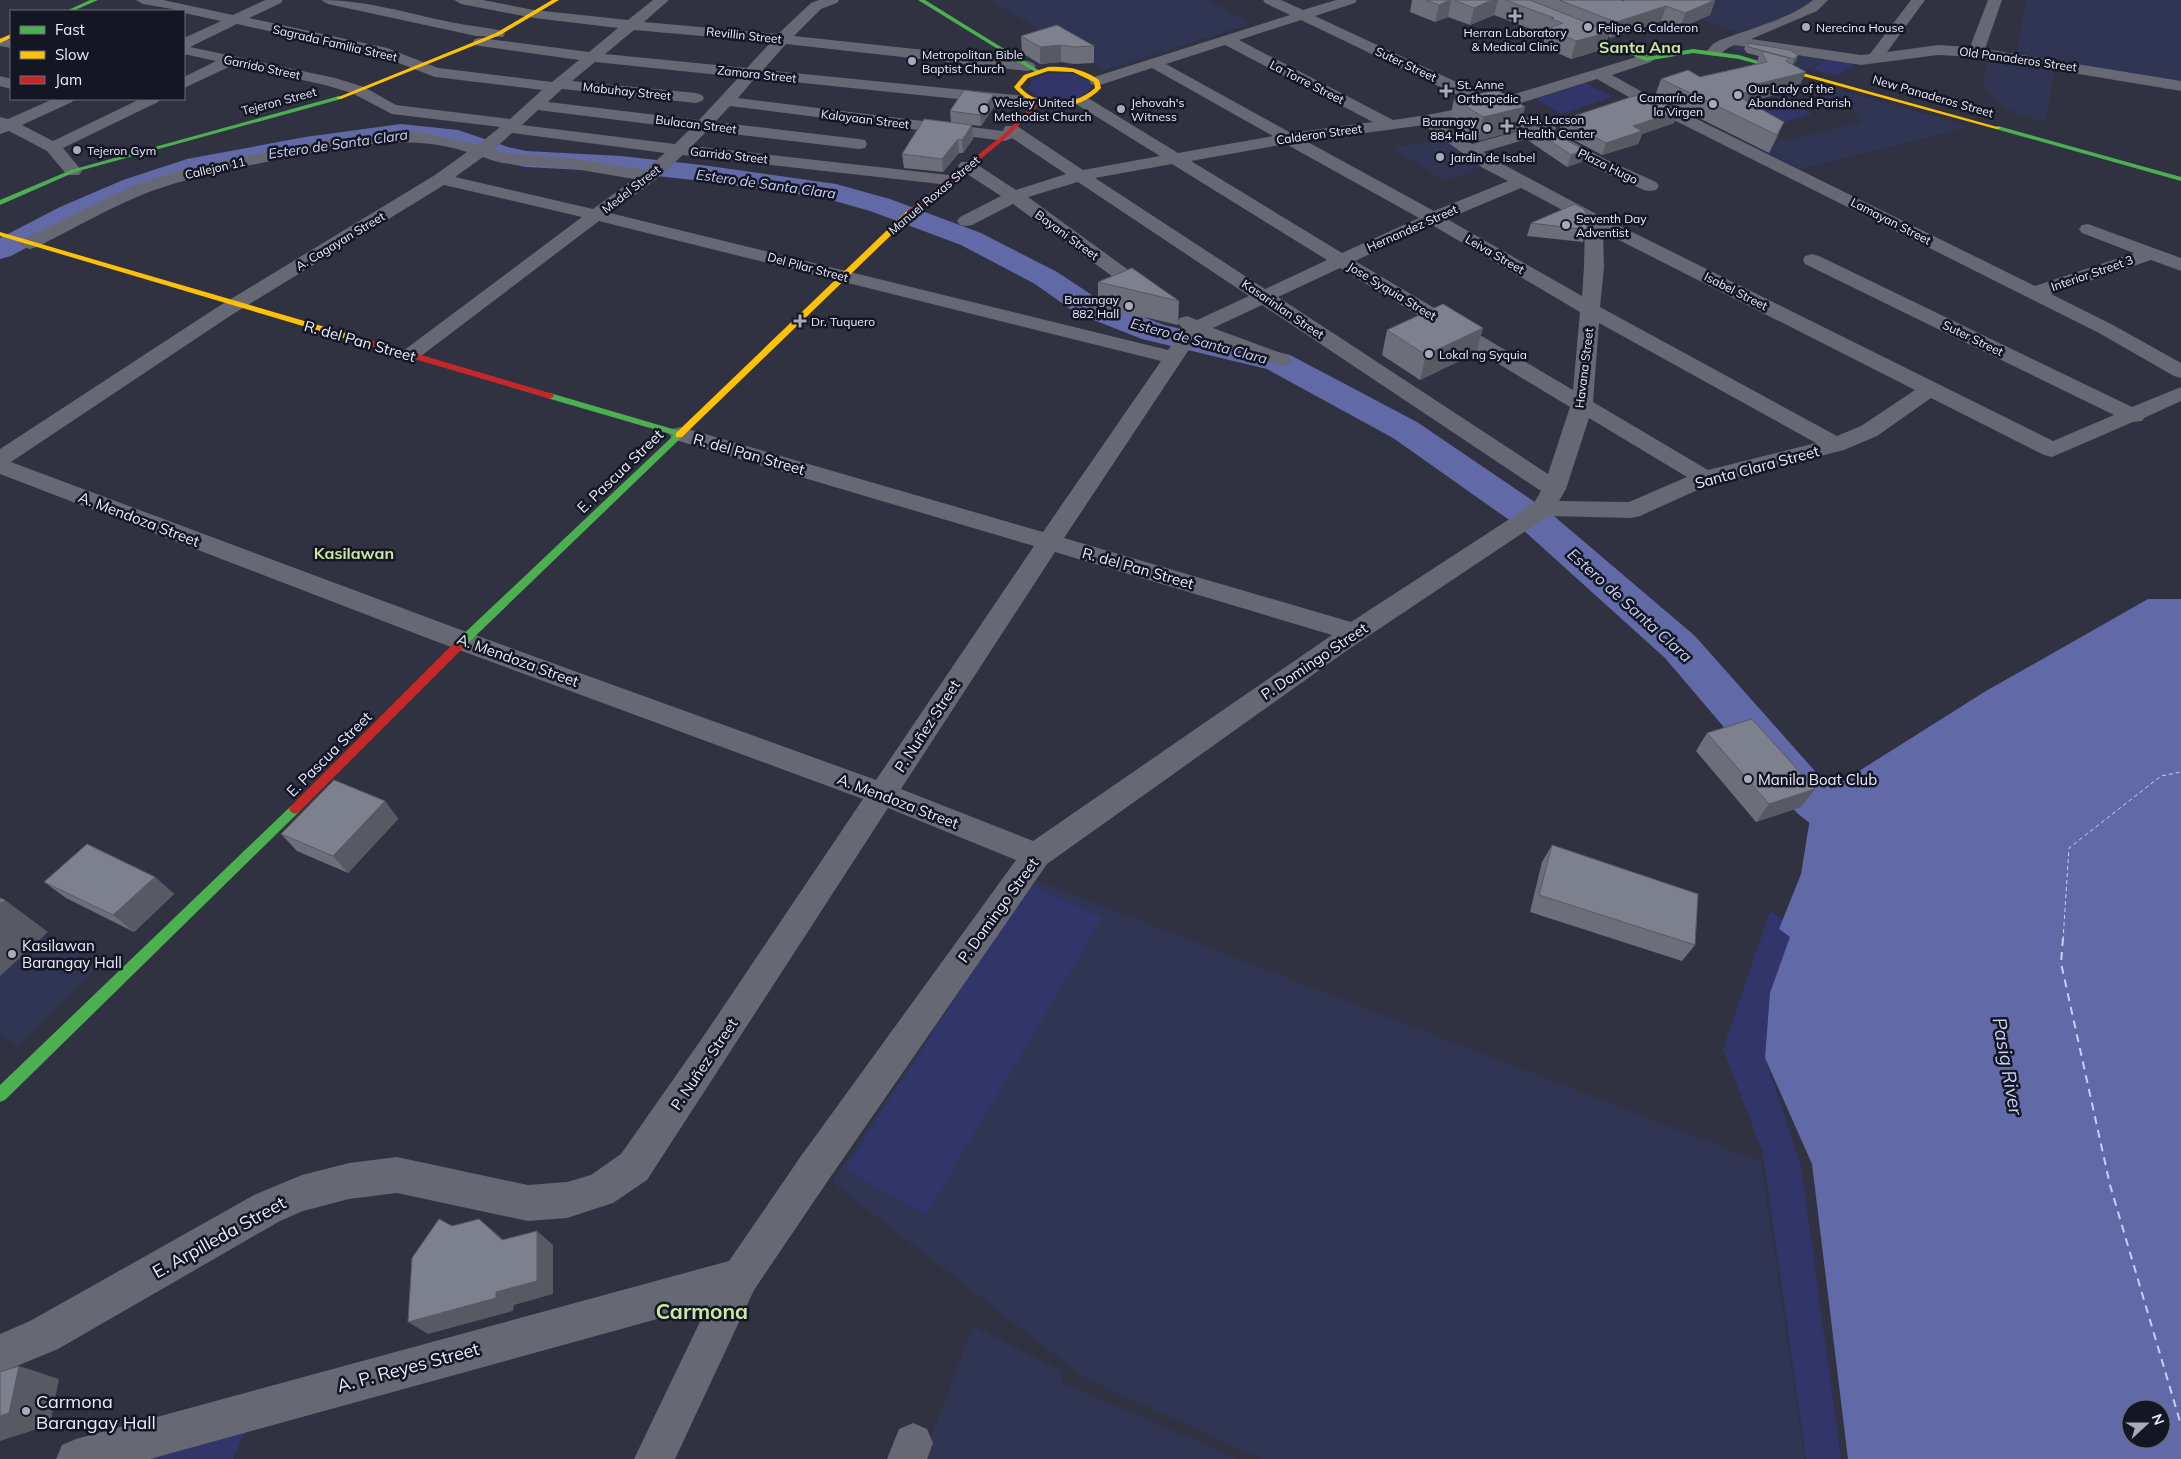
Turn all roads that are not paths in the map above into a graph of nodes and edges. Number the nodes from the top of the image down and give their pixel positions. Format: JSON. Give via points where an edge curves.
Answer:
{"nodes":[{"id":1,"x":95,"y":0,"type":"edge"},
{"id":2,"x":143,"y":0,"type":"edge"},
{"id":3,"x":276,"y":0,"type":"edge"},
{"id":4,"x":328,"y":0,"type":"edge"},
{"id":5,"x":461,"y":0,"type":"edge"},
{"id":6,"x":526,"y":0,"type":"edge"},
{"id":7,"x":662,"y":0,"type":"edge"},
{"id":8,"x":832,"y":0,"type":"edge"},
{"id":9,"x":921,"y":0,"type":"edge"},
{"id":10,"x":1270,"y":0,"type":"edge"},
{"id":11,"x":1350,"y":0,"type":"edge"},
{"id":12,"x":1821,"y":0,"type":"edge"},
{"id":13,"x":1918,"y":0,"type":"edge"},
{"id":14,"x":1996,"y":0,"type":"edge"},
{"id":15,"x":545,"y":7,"type":"edge"},
{"id":16,"x":71,"y":10,"type":"edge"},
{"id":17,"x":1301,"y":15,"type":"junction"},
{"id":18,"x":234,"y":20,"type":"junction"},
{"id":19,"x":631,"y":24,"type":"junction"},
{"id":20,"x":1562,"y":25,"type":"edge"},
{"id":21,"x":498,"y":34,"type":"junction"},
{"id":22,"x":782,"y":39,"type":"junction"},
{"id":23,"x":1225,"y":39,"type":"junction"},
{"id":24,"x":1736,"y":41,"type":"junction"},
{"id":25,"x":480,"y":42,"type":"junction"},
{"id":26,"x":185,"y":44,"type":"edge"},
{"id":27,"x":1658,"y":47,"type":"dead end"},
{"id":28,"x":185,"y":50,"type":"edge"},
{"id":29,"x":1714,"y":52,"type":"junction"},
{"id":30,"x":1976,"y":52,"type":"junction"},
{"id":31,"x":1676,"y":54,"type":"junction"},
{"id":32,"x":592,"y":57,"type":"junction"},
{"id":33,"x":1646,"y":59,"type":"junction"},
{"id":34,"x":1874,"y":59,"type":"junction"},
{"id":35,"x":231,"y":60,"type":"junction"},
{"id":36,"x":1153,"y":63,"type":"junction"},
{"id":37,"x":420,"y":65,"type":"junction"},
{"id":38,"x":1032,"y":69,"type":"junction"},
{"id":39,"x":1598,"y":73,"type":"junction"},
{"id":40,"x":750,"y":74,"type":"junction"},
{"id":41,"x":1096,"y":81,"type":"junction"},
{"id":42,"x":185,"y":83,"type":"edge"},
{"id":43,"x":557,"y":85,"type":"junction"},
{"id":44,"x":2181,"y":86,"type":"edge"},
{"id":45,"x":358,"y":90,"type":"junction"},
{"id":46,"x":1640,"y":97,"type":"junction"},
{"id":47,"x":696,"y":98,"type":"dead end"},
{"id":48,"x":64,"y":100,"type":"edge"},
{"id":49,"x":150,"y":100,"type":"edge"},
{"id":50,"x":726,"y":101,"type":"junction"},
{"id":51,"x":1082,"y":101,"type":"junction"},
{"id":52,"x":1036,"y":102,"type":"junction"},
{"id":53,"x":1622,"y":103,"type":"edge"},
{"id":54,"x":533,"y":105,"type":"junction"},
{"id":55,"x":1494,"y":106,"type":"junction"},
{"id":56,"x":1427,"y":120,"type":"junction"},
{"id":57,"x":1568,"y":122,"type":"edge"},
{"id":58,"x":1389,"y":124,"type":"junction"},
{"id":59,"x":3,"y":125,"type":"edge"},
{"id":60,"x":702,"y":125,"type":"junction"},
{"id":61,"x":512,"y":126,"type":"junction"},
{"id":62,"x":1540,"y":131,"type":"junction"},
{"id":63,"x":1008,"y":133,"type":"junction"},
{"id":64,"x":1290,"y":138,"type":"junction"},
{"id":65,"x":860,"y":144,"type":"dead end"},
{"id":66,"x":53,"y":147,"type":"junction"},
{"id":67,"x":486,"y":148,"type":"junction"},
{"id":68,"x":678,"y":150,"type":"junction"},
{"id":69,"x":1470,"y":150,"type":"junction"},
{"id":70,"x":1175,"y":157,"type":"junction"},
{"id":71,"x":967,"y":166,"type":"junction"},
{"id":72,"x":72,"y":171,"type":"junction"},
{"id":73,"x":653,"y":172,"type":"junction"},
{"id":74,"x":1082,"y":175,"type":"junction"},
{"id":75,"x":441,"y":179,"type":"junction"},
{"id":76,"x":2181,"y":179,"type":"edge"},
{"id":77,"x":949,"y":180,"type":"junction"},
{"id":78,"x":1521,"y":182,"type":"junction"},
{"id":79,"x":1650,"y":186,"type":"dead end"},
{"id":80,"x":1014,"y":196,"type":"junction"},
{"id":81,"x":0,"y":203,"type":"edge"},
{"id":82,"x":598,"y":215,"type":"junction"},
{"id":83,"x":1433,"y":218,"type":"junction"},
{"id":84,"x":1594,"y":220,"type":"junction"},
{"id":85,"x":966,"y":221,"type":"dead end"},
{"id":86,"x":2088,"y":230,"type":"dead end"},
{"id":87,"x":0,"y":234,"type":"edge"},
{"id":88,"x":25,"y":241,"type":"junction"},
{"id":89,"x":2150,"y":254,"type":"junction"},
{"id":90,"x":1340,"y":260,"type":"junction"},
{"id":91,"x":1812,"y":260,"type":"dead end"},
{"id":92,"x":2181,"y":265,"type":"edge"},
{"id":93,"x":844,"y":277,"type":"junction"},
{"id":94,"x":2034,"y":293,"type":"junction"},
{"id":95,"x":1264,"y":296,"type":"junction"},
{"id":96,"x":237,"y":304,"type":"junction"},
{"id":97,"x":1591,"y":310,"type":"junction"},
{"id":98,"x":1182,"y":330,"type":"junction"},
{"id":99,"x":410,"y":355,"type":"junction"},
{"id":100,"x":1282,"y":360,"type":"dead end"},
{"id":101,"x":2181,"y":372,"type":"edge"},
{"id":102,"x":1930,"y":389,"type":"junction"},
{"id":103,"x":2181,"y":393,"type":"edge"},
{"id":104,"x":1582,"y":404,"type":"junction"},
{"id":105,"x":2134,"y":416,"type":"junction"},
{"id":106,"x":680,"y":434,"type":"junction"},
{"id":107,"x":1836,"y":445,"type":"junction"},
{"id":108,"x":0,"y":459,"type":"edge"},
{"id":109,"x":0,"y":466,"type":"edge"},
{"id":110,"x":1705,"y":478,"type":"junction"},
{"id":111,"x":1540,"y":507,"type":"junction"},
{"id":112,"x":1048,"y":542,"type":"junction"},
{"id":113,"x":1354,"y":632,"type":"junction"},
{"id":114,"x":464,"y":640,"type":"junction"},
{"id":115,"x":882,"y":794,"type":"junction"},
{"id":116,"x":1036,"y":856,"type":"junction"},
{"id":117,"x":0,"y":1095,"type":"edge"},
{"id":118,"x":600,"y":1190,"type":"joint"},
{"id":119,"x":741,"y":1277,"type":"junction"},
{"id":120,"x":0,"y":1354,"type":"edge"},
{"id":121,"x":76,"y":1459,"type":"edge"},
{"id":122,"x":654,"y":1459,"type":"edge"}],
"edges":[{"from":1,"to":16,"type":"street"},
{"from":2,"to":18,"type":"street","name":"Sagrada Familia Street"},
{"from":3,"to":18,"type":"street"},
{"from":4,"to":21,"type":"street"},
{"from":5,"to":15,"type":"street","name":"Revillin Street"},
{"from":6,"to":15,"type":"street"},
{"from":7,"to":19,"type":"street","name":"A. Cagayan Street"},
{"from":8,"to":22,"type":"street","name":"Medel Street","via":[[809,4]]},
{"from":9,"to":38,"type":"street"},
{"from":10,"to":17,"type":"street","name":"Suter Street"},
{"from":11,"to":17,"type":"street"},
{"from":12,"to":24,"type":"street","via":[[1817,5]]},
{"from":13,"to":34,"type":"street"},
{"from":14,"to":30,"type":"street"},
{"from":15,"to":19,"type":"street","name":"Revillin Street"},
{"from":15,"to":21,"type":"street","name":"Tejeron Street"},
{"from":17,"to":23,"type":"street"},
{"from":17,"to":55,"type":"street","name":"Suter Street"},
{"from":18,"to":26,"type":"street"},
{"from":18,"to":37,"type":"street","name":"Sagrada Familia Street","via":[[382,51]]},
{"from":19,"to":22,"type":"street","name":"Revillin Street"},
{"from":19,"to":32,"type":"street","name":"A. Cagayan Street"},
{"from":20,"to":33,"type":"street"},
{"from":21,"to":25,"type":"street","name":"Tejeron Street"},
{"from":22,"to":38,"type":"street","name":"Revillin Street"},
{"from":22,"to":40,"type":"street","name":"Medel Street"},
{"from":23,"to":36,"type":"street"},
{"from":23,"to":58,"type":"street","name":"La Torre Street"},
{"from":24,"to":29,"type":"street","via":[[1718,47]]},
{"from":24,"to":34,"type":"street","name":"Old Panaderos Street","via":[[1839,57]]},
{"from":25,"to":32,"type":"street","name":"Zamora Street"},
{"from":25,"to":37,"type":"street","name":"Tejeron Street"},
{"from":27,"to":31,"type":"street"},
{"from":28,"to":35,"type":"street","name":"Garrido Street"},
{"from":29,"to":31,"type":"street","name":"New Panaderos Street"},
{"from":29,"to":76,"type":"street","name":"New Panaderos Street","via":[[1821,78]]},
{"from":30,"to":34,"type":"street","name":"Old Panaderos Street","via":[[1938,50]]},
{"from":30,"to":44,"type":"street","name":"Old Panaderos Street"},
{"from":31,"to":33,"type":"street","name":"Calderon Street"},
{"from":32,"to":40,"type":"street","name":"Zamora Street"},
{"from":32,"to":43,"type":"street","name":"A. Cagayan Street"},
{"from":33,"to":39,"type":"street","name":"Calderon Street"},
{"from":35,"to":42,"type":"street"},
{"from":35,"to":45,"type":"street","name":"Garrido Street"},
{"from":36,"to":41,"type":"street"},
{"from":36,"to":64,"type":"street","name":"Leiva Street"},
{"from":37,"to":43,"type":"street","name":"Sagrada Familia Street","via":[[435,72]]},
{"from":37,"to":45,"type":"street","name":"Tejeron Street"},
{"from":38,"to":41,"type":"street","via":[[1072,70]]},
{"from":38,"to":52,"type":"street","via":[[1017,87],[1022,96]]},
{"from":39,"to":46,"type":"street","name":"Lamayan Street"},
{"from":39,"to":55,"type":"street","name":"Calderon Street"},
{"from":40,"to":50,"type":"street","name":"Medel Street"},
{"from":40,"to":52,"type":"street","name":"Zamora Street"},
{"from":41,"to":51,"type":"street","via":[[1096,93]]},
{"from":43,"to":47,"type":"street","name":"Mabuhay Street"},
{"from":43,"to":54,"type":"street","name":"A. Cagayan Street"},
{"from":45,"to":61,"type":"street","name":"Garrido Street","via":[[392,109]]},
{"from":45,"to":72,"type":"street","name":"Tejeron Street","via":[[299,111]]},
{"from":46,"to":53,"type":"street"},
{"from":46,"to":94,"type":"street","name":"Lamayan Street"},
{"from":48,"to":59,"type":"street"},
{"from":49,"to":66,"type":"street"},
{"from":50,"to":60,"type":"street","name":"Medel Street"},
{"from":50,"to":63,"type":"street","name":"Kalayaan Street"},
{"from":51,"to":52,"type":"street","via":[[1060,105]]},
{"from":51,"to":70,"type":"street","name":"Jose Syquia Street"},
{"from":52,"to":63,"type":"street","name":"Manuel Roxas Street"},
{"from":54,"to":60,"type":"street","name":"Bulacan Street"},
{"from":54,"to":61,"type":"street","name":"A. Cagayan Street"},
{"from":55,"to":56,"type":"street","name":"Calderon Street"},
{"from":55,"to":62,"type":"street","name":"Suter Street"},
{"from":56,"to":58,"type":"street","name":"Calderon Street"},
{"from":56,"to":69,"type":"street","name":"Isabel Street"},
{"from":57,"to":62,"type":"street"},
{"from":58,"to":64,"type":"street","name":"Calderon Street"},
{"from":59,"to":66,"type":"street"},
{"from":60,"to":65,"type":"street","name":"Bulacan Street"},
{"from":60,"to":68,"type":"street","name":"Medel Street"},
{"from":61,"to":67,"type":"street","name":"A. Cagayan Street"},
{"from":61,"to":68,"type":"street","name":"Garrido Street"},
{"from":62,"to":69,"type":"street"},
{"from":62,"to":79,"type":"street","name":"Plaza Hugo"},
{"from":63,"to":71,"type":"street","name":"Manuel Roxas Street"},
{"from":63,"to":74,"type":"street","name":"Kasarinlan Street"},
{"from":64,"to":70,"type":"street","name":"Calderon Street"},
{"from":64,"to":83,"type":"street","name":"Leiva Street"},
{"from":66,"to":72,"type":"street"},
{"from":67,"to":73,"type":"street","name":"Callejon 11","via":[[511,159]]},
{"from":67,"to":75,"type":"street","name":"A. Cagayan Street"},
{"from":67,"to":88,"type":"street","name":"Callejon 11","via":[[418,136],[322,146],[261,158],[188,173],[141,188]]},
{"from":68,"to":73,"type":"street","name":"Medel Street"},
{"from":68,"to":77,"type":"street","name":"Garrido Street"},
{"from":69,"to":78,"type":"street","name":"Isabel Street"},
{"from":70,"to":74,"type":"street","name":"Calderon Street"},
{"from":70,"to":90,"type":"street","name":"Jose Syquia Street"},
{"from":71,"to":77,"type":"street","name":"Manuel Roxas Street"},
{"from":71,"to":80,"type":"street","name":"Bayani Street"},
{"from":72,"to":81,"type":"street","name":"Tejeron Street"},
{"from":73,"to":82,"type":"street","name":"Medel Street"},
{"from":74,"to":80,"type":"street","name":"Calderon Street"},
{"from":74,"to":95,"type":"street","name":"Kasarinlan Street"},
{"from":75,"to":82,"type":"street","name":"Del Pilar Street"},
{"from":75,"to":96,"type":"street","name":"A. Cagayan Street"},
{"from":77,"to":93,"type":"street","name":"Manuel Roxas Street","via":[[902,219]]},
{"from":78,"to":83,"type":"street","name":"Hernandez Street"},
{"from":78,"to":84,"type":"street","name":"Isabel Street"},
{"from":80,"to":85,"type":"street","name":"Calderon Street"},
{"from":80,"to":98,"type":"street","name":"Bayani Street"},
{"from":82,"to":93,"type":"street","name":"Del Pilar Street"},
{"from":82,"to":99,"type":"street","name":"Medel Street"},
{"from":83,"to":90,"type":"street","name":"Hernandez Street"},
{"from":83,"to":97,"type":"street","name":"Leiva Street"},
{"from":84,"to":97,"type":"street","name":"Havana Street"},
{"from":84,"to":102,"type":"street","name":"Isabel Street"},
{"from":86,"to":89,"type":"street"},
{"from":87,"to":88,"type":"street","name":"R. del Pan Street"},
{"from":88,"to":96,"type":"street","name":"R. del Pan Street"},
{"from":89,"to":92,"type":"street"},
{"from":89,"to":94,"type":"street","name":"Interior Street 3"},
{"from":90,"to":95,"type":"street","name":"Hernandez Street"},
{"from":90,"to":104,"type":"street","name":"Jose Syquia Street"},
{"from":91,"to":105,"type":"street","name":"Suter Street"},
{"from":93,"to":98,"type":"street","name":"Del Pilar Street"},
{"from":93,"to":106,"type":"street","name":"Manuel Roxas Street"},
{"from":94,"to":101,"type":"street","name":"Lamayan Street"},
{"from":95,"to":98,"type":"street","name":"Hernandez Street"},
{"from":95,"to":111,"type":"street","name":"Kasarinlan Street"},
{"from":96,"to":99,"type":"street","name":"R. del Pan Street"},
{"from":96,"to":108,"type":"street","name":"A. Cagayan Street"},
{"from":97,"to":104,"type":"street","name":"Havana Street"},
{"from":97,"to":107,"type":"street","name":"Leiva Street"},
{"from":98,"to":100,"type":"street","name":"Bayani Street"},
{"from":98,"to":112,"type":"street","name":"P. Nuñez Street"},
{"from":99,"to":106,"type":"street","name":"R. del Pan Street"},
{"from":102,"to":105,"type":"street","name":"Isabel Street","via":[[2052,450]]},
{"from":102,"to":107,"type":"street","name":"Santa Clara Street","via":[[1869,431]]},
{"from":103,"to":105,"type":"street"},
{"from":104,"to":110,"type":"street","name":"Jose Syquia Street"},
{"from":104,"to":111,"type":"street","name":"Havana Street"},
{"from":106,"to":112,"type":"street","name":"R. del Pan Street"},
{"from":106,"to":114,"type":"street","name":"E. Pascua Street"},
{"from":107,"to":110,"type":"street","name":"Santa Clara Street"},
{"from":109,"to":114,"type":"street","name":"A. Mendoza Street"},
{"from":110,"to":111,"type":"street","name":"Santa Clara Street","via":[[1632,510]]},
{"from":111,"to":113,"type":"street","name":"P. Domingo Street"},
{"from":112,"to":113,"type":"street","name":"R. del Pan Street"},
{"from":112,"to":115,"type":"street","name":"P. Nuñez Street"},
{"from":113,"to":116,"type":"street","name":"P. Domingo Street"},
{"from":114,"to":115,"type":"street","name":"A. Mendoza Street"},
{"from":114,"to":117,"type":"street","name":"E. Pascua Street","via":[[262,842]]},
{"from":115,"to":116,"type":"street","name":"A. Mendoza Street"},
{"from":115,"to":118,"type":"street","name":"P. Nuñez Street","via":[[634,1167]]},
{"from":116,"to":119,"type":"street","name":"P. Domingo Street"},
{"from":118,"to":120,"type":"street","name":"E. Arpilleda Street","via":[[567,1200],[528,1203],[397,1176],[349,1181],[302,1193],[267,1208],[44,1335]]},
{"from":119,"to":121,"type":"street","name":"A. P. Reyes Street"},
{"from":119,"to":122,"type":"street","name":"P. Domingo Street"}]}
